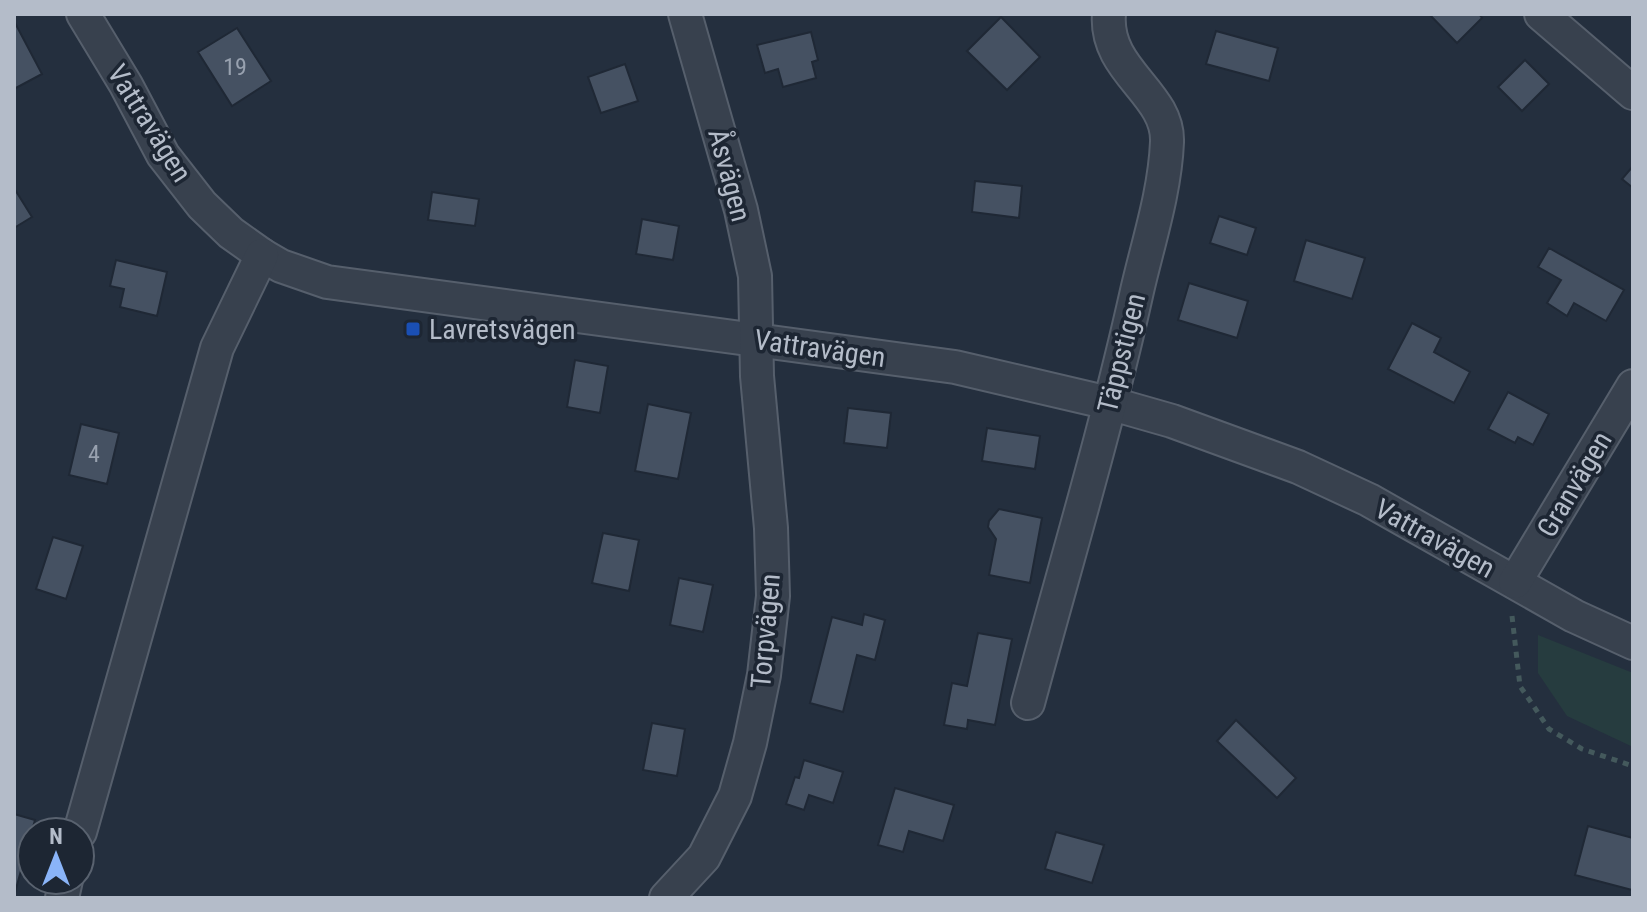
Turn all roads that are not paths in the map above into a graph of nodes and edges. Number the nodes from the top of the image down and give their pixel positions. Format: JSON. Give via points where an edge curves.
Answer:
{"nodes":[{"id":1,"x":83,"y":14,"type":"edge"},
{"id":2,"x":685,"y":14,"type":"edge"},
{"id":3,"x":1109,"y":14,"type":"edge"},
{"id":4,"x":1541,"y":14,"type":"edge"},
{"id":5,"x":1633,"y":93,"type":"edge"},
{"id":6,"x":262,"y":255,"type":"junction"},
{"id":7,"x":755,"y":339,"type":"junction"},
{"id":8,"x":1633,"y":386,"type":"edge"},
{"id":9,"x":1109,"y":403,"type":"junction"},
{"id":10,"x":1515,"y":582,"type":"junction"},
{"id":11,"x":1633,"y":643,"type":"edge"},
{"id":12,"x":1028,"y":703,"type":"dead end"},
{"id":13,"x":85,"y":816,"type":"edge"},
{"id":14,"x":666,"y":898,"type":"edge"}],
"edges":[{"from":1,"to":6,"type":"street","name":"Vattravägen","via":[[163,155],[202,205]]},
{"from":2,"to":7,"type":"street","name":"Åsvägen","via":[[741,210],[755,276]]},
{"from":3,"to":9,"type":"street","name":"Täppstigen","via":[[1118,57],[1167,128],[1165,169]]},
{"from":4,"to":5,"type":"street"},
{"from":6,"to":7,"type":"street","name":"Vattravägen","via":[[327,282]]},
{"from":6,"to":13,"type":"street","via":[[217,348]]},
{"from":7,"to":9,"type":"street","name":"Vattravägen","via":[[955,367]]},
{"from":7,"to":14,"type":"street","name":"Torpvägen","via":[[773,596],[764,675],[735,796],[704,857]]},
{"from":8,"to":10,"type":"street","name":"Granvägen"},
{"from":9,"to":10,"type":"street","name":"Vattravägen","via":[[1298,467],[1369,500]]},
{"from":9,"to":12,"type":"street","name":"Täppstigen"},
{"from":10,"to":11,"type":"street","name":"Vattravägen"}]}
